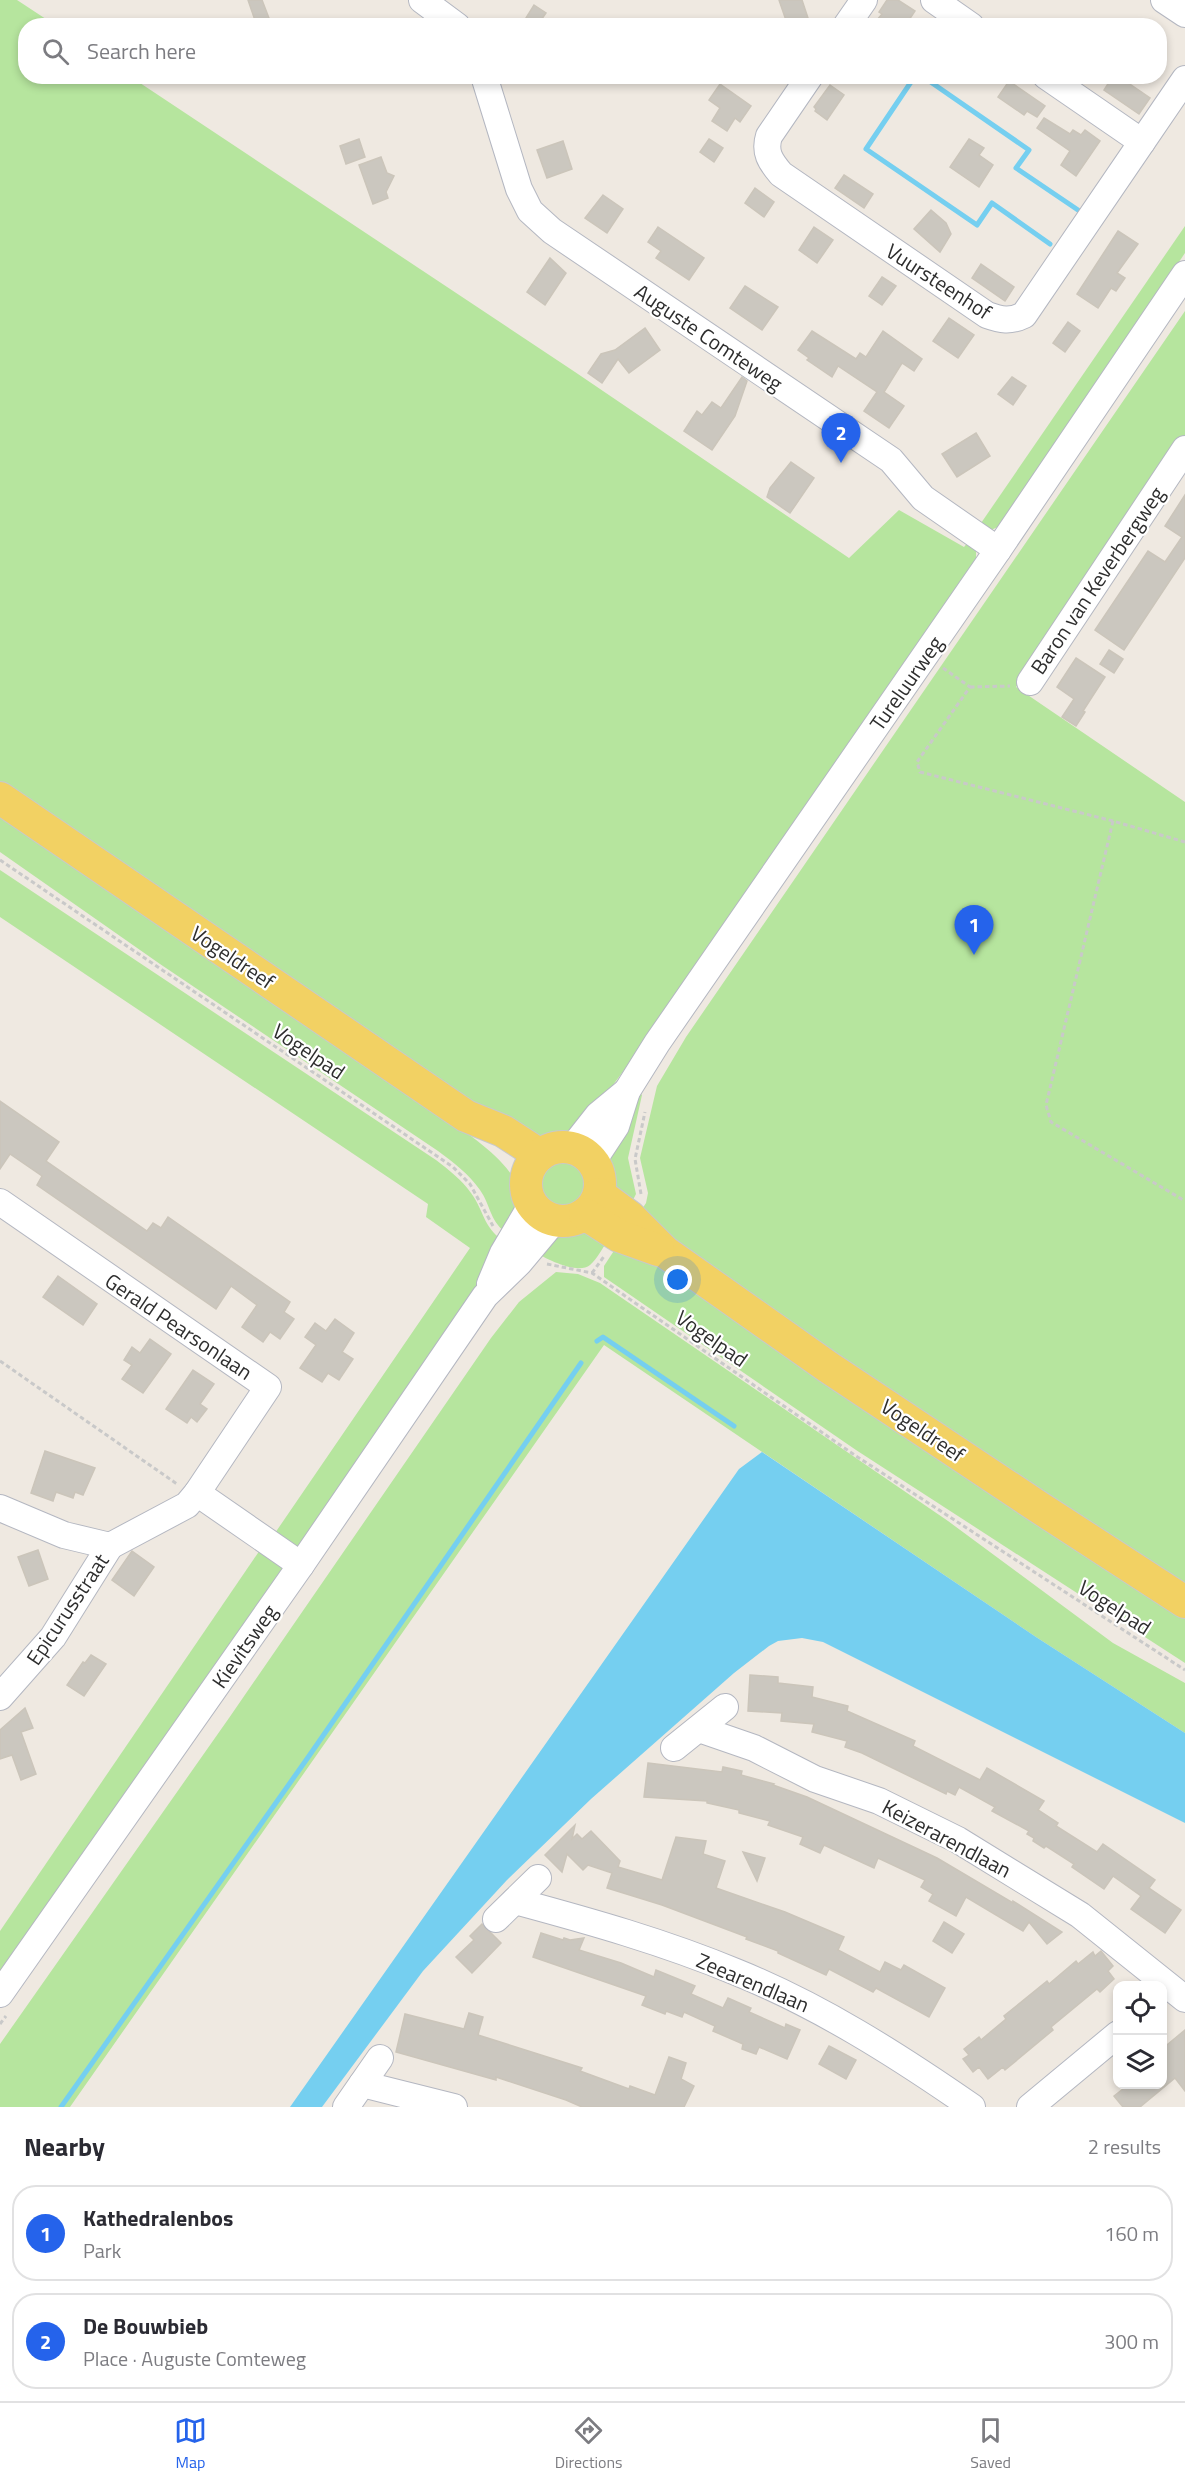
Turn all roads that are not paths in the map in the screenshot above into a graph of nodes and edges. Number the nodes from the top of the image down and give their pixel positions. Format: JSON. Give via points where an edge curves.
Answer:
{"nodes":[{"id":1,"x":422,"y":0,"type":"edge"},
{"id":2,"x":864,"y":0,"type":"edge"},
{"id":3,"x":934,"y":0,"type":"edge"},
{"id":4,"x":1164,"y":0,"type":"edge"},
{"id":5,"x":1185,"y":14,"type":"edge"},
{"id":6,"x":446,"y":18,"type":"edge"},
{"id":7,"x":852,"y":18,"type":"edge"},
{"id":8,"x":960,"y":18,"type":"edge"},
{"id":9,"x":1185,"y":79,"type":"edge"},
{"id":10,"x":486,"y":84,"type":"edge"},
{"id":11,"x":805,"y":84,"type":"edge"},
{"id":12,"x":1058,"y":84,"type":"edge"},
{"id":13,"x":1142,"y":142,"type":"junction"},
{"id":14,"x":1185,"y":274,"type":"edge"},
{"id":15,"x":1185,"y":449,"type":"edge"},
{"id":16,"x":998,"y":550,"type":"junction"},
{"id":17,"x":1030,"y":682,"type":"road end"},
{"id":18,"x":0,"y":798,"type":"edge"},
{"id":19,"x":583,"y":1154,"type":"junction"},
{"id":20,"x":534,"y":1164,"type":"junction"},
{"id":21,"x":0,"y":1202,"type":"edge"},
{"id":22,"x":592,"y":1204,"type":"junction"},
{"id":23,"x":543,"y":1212,"type":"junction"},
{"id":24,"x":197,"y":1493,"type":"junction"},
{"id":25,"x":0,"y":1508,"type":"edge"},
{"id":26,"x":110,"y":1546,"type":"junction"},
{"id":27,"x":301,"y":1565,"type":"junction"},
{"id":28,"x":1185,"y":1602,"type":"edge"},
{"id":29,"x":0,"y":1698,"type":"edge"},
{"id":30,"x":725,"y":1707,"type":"dead end"},
{"id":31,"x":699,"y":1729,"type":"junction"},
{"id":32,"x":674,"y":1748,"type":"dead end"},
{"id":33,"x":538,"y":1878,"type":"dead end"},
{"id":34,"x":515,"y":1902,"type":"junction"},
{"id":35,"x":496,"y":1919,"type":"dead end"},
{"id":36,"x":0,"y":1994,"type":"edge"},
{"id":37,"x":1173,"y":1995,"type":"edge"},
{"id":38,"x":1117,"y":2035,"type":"edge"},
{"id":39,"x":380,"y":2058,"type":"dead end"},
{"id":40,"x":362,"y":2084,"type":"junction"},
{"id":41,"x":346,"y":2107,"type":"edge"},
{"id":42,"x":454,"y":2107,"type":"edge"},
{"id":43,"x":972,"y":2107,"type":"edge"},
{"id":44,"x":1030,"y":2107,"type":"edge"}],
"edges":[{"from":1,"to":6,"type":"street"},
{"from":2,"to":7,"type":"street"},
{"from":3,"to":8,"type":"street"},
{"from":4,"to":5,"type":"street"},
{"from":9,"to":13,"type":"street","name":"Vuursteenhof"},
{"from":10,"to":16,"type":"street","name":"Auguste Comteweg","via":[[519,189],[531,211],[545,224],[891,460],[922,498]]},
{"from":11,"to":13,"type":"street","name":"Vuursteenhof","via":[[769,136],[766,147],[770,161],[781,174],[987,315],[1000,320],[1024,315]]},
{"from":12,"to":13,"type":"street"},
{"from":14,"to":16,"type":"street","name":"Tureluurweg"},
{"from":15,"to":17,"type":"street","name":"Baron van Keverbergweg"},
{"from":16,"to":19,"type":"street","name":"Tureluurweg","via":[[663,1035],[637,1099],[598,1115]]},
{"from":18,"to":20,"type":"main road","name":"Vogeldreef","via":[[466,1116],[503,1131]]},
{"from":19,"to":20,"type":"main road","via":[[561,1146],[549,1149]]},
{"from":19,"to":22,"type":"main road","via":[[599,1172]]},
{"from":20,"to":23,"type":"main road","via":[[526,1184]]},
{"from":21,"to":24,"type":"street","name":"Gerald Pearsonlaan","via":[[268,1387]]},
{"from":22,"to":23,"type":"main road","via":[[576,1219]]},
{"from":22,"to":28,"type":"main road","name":"Vogeldreef","via":[[828,1367]]},
{"from":23,"to":27,"type":"street","name":"Kievitsweg"},
{"from":24,"to":26,"type":"street","via":[[187,1504]]},
{"from":24,"to":27,"type":"street"},
{"from":25,"to":26,"type":"street","via":[[64,1535]]},
{"from":26,"to":29,"type":"street","name":"Epicurusstraat","via":[[53,1637]]},
{"from":27,"to":36,"type":"street","name":"Kievitsweg"},
{"from":30,"to":31,"type":"street"},
{"from":31,"to":32,"type":"street"},
{"from":31,"to":37,"type":"street","name":"Keizerarendlaan","via":[[754,1748],[815,1779],[879,1801],[958,1840],[1080,1915]]},
{"from":33,"to":34,"type":"street"},
{"from":34,"to":35,"type":"street"},
{"from":34,"to":43,"type":"street","name":"Zeearendlaan","via":[[639,1936],[736,1972],[818,2010],[905,2060]]},
{"from":38,"to":44,"type":"street"},
{"from":39,"to":40,"type":"street"},
{"from":40,"to":41,"type":"street"},
{"from":40,"to":42,"type":"street"}]}
